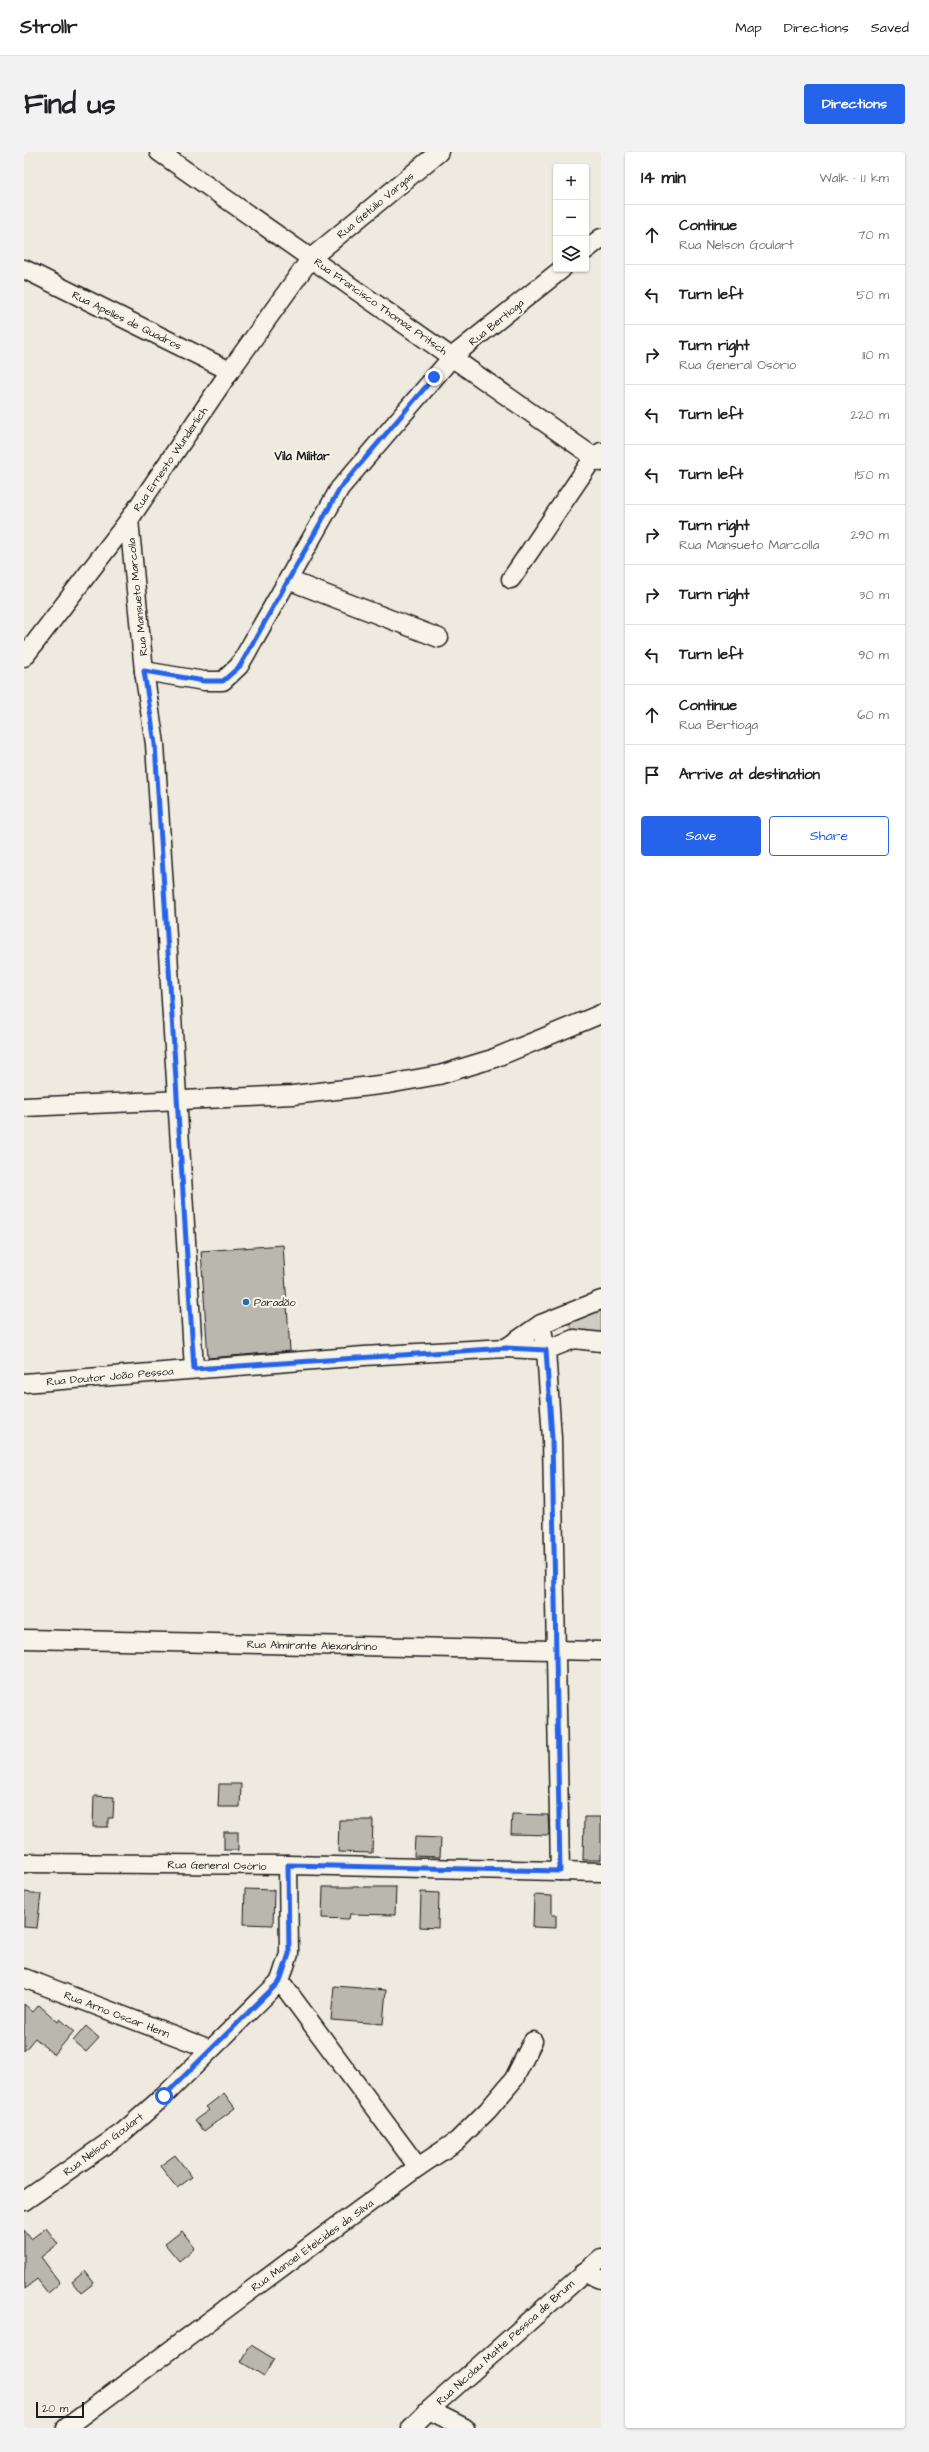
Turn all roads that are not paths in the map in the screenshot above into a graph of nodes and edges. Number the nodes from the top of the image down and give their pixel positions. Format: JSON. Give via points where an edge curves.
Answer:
{"nodes":[{"id":1,"x":159,"y":152,"type":"edge"},
{"id":2,"x":439,"y":152,"type":"edge"},
{"id":3,"x":601,"y":238,"type":"edge"},
{"id":4,"x":589,"y":248,"type":"edge"},
{"id":5,"x":312,"y":258,"type":"junction"},
{"id":6,"x":24,"y":269,"type":"edge"},
{"id":7,"x":558,"y":272,"type":"edge"},
{"id":8,"x":453,"y":356,"type":"junction"},
{"id":9,"x":230,"y":371,"type":"junction"},
{"id":10,"x":599,"y":457,"type":"edge"},
{"id":11,"x":129,"y":520,"type":"junction"},
{"id":12,"x":511,"y":579,"type":"dead end"},
{"id":13,"x":288,"y":580,"type":"junction"},
{"id":14,"x":439,"y":638,"type":"dead end"},
{"id":15,"x":24,"y":657,"type":"edge"},
{"id":16,"x":144,"y":671,"type":"junction"},
{"id":17,"x":601,"y":1014,"type":"edge"},
{"id":18,"x":176,"y":1102,"type":"junction"},
{"id":19,"x":24,"y":1107,"type":"edge"},
{"id":20,"x":601,"y":1300,"type":"edge"},
{"id":21,"x":565,"y":1314,"type":"junction"},
{"id":22,"x":541,"y":1324,"type":"junction"},
{"id":23,"x":574,"y":1339,"type":"junction"},
{"id":24,"x":601,"y":1342,"type":"edge"},
{"id":25,"x":506,"y":1348,"type":"junction"},
{"id":26,"x":546,"y":1350,"type":"junction"},
{"id":27,"x":194,"y":1369,"type":"junction"},
{"id":28,"x":24,"y":1383,"type":"edge"},
{"id":29,"x":24,"y":1639,"type":"edge"},
{"id":30,"x":555,"y":1650,"type":"junction"},
{"id":31,"x":601,"y":1651,"type":"edge"},
{"id":32,"x":24,"y":1863,"type":"edge"},
{"id":33,"x":288,"y":1865,"type":"junction"},
{"id":34,"x":560,"y":1871,"type":"junction"},
{"id":35,"x":601,"y":1872,"type":"edge"},
{"id":36,"x":24,"y":1978,"type":"edge"},
{"id":37,"x":280,"y":1981,"type":"junction"},
{"id":38,"x":533,"y":2041,"type":"dead end"},
{"id":39,"x":210,"y":2049,"type":"junction"},
{"id":40,"x":418,"y":2167,"type":"junction"},
{"id":41,"x":24,"y":2201,"type":"edge"},
{"id":42,"x":601,"y":2258,"type":"edge"},
{"id":43,"x":584,"y":2272,"type":"junction"},
{"id":44,"x":601,"y":2279,"type":"edge"},
{"id":45,"x":429,"y":2410,"type":"junction"},
{"id":46,"x":66,"y":2428,"type":"edge"},
{"id":47,"x":411,"y":2428,"type":"edge"},
{"id":48,"x":465,"y":2428,"type":"edge"}],
"edges":[{"from":1,"to":5,"type":"street","name":"Rua Francisco Thomaz Pritsch"},
{"from":2,"to":5,"type":"street","name":"Rua Getúlio Vargas"},
{"from":3,"to":4,"type":"street"},
{"from":5,"to":8,"type":"street","name":"Rua Francisco Thomaz Pritsch"},
{"from":5,"to":9,"type":"street","name":"Rua Ernesto Wunderlich"},
{"from":6,"to":9,"type":"street","name":"Rua Apelles de Quadros"},
{"from":7,"to":8,"type":"street","name":"Rua Bertioga"},
{"from":8,"to":10,"type":"street","name":"Rua Francisco Thomaz Pritsch"},
{"from":8,"to":13,"type":"street","name":"Rua Bertioga","via":[[340,488]]},
{"from":9,"to":11,"type":"street","name":"Rua Ernesto Wunderlich"},
{"from":10,"to":12,"type":"street"},
{"from":11,"to":15,"type":"street","name":"Rua Ernesto Wunderlich"},
{"from":11,"to":16,"type":"street","name":"Rua Mansueto Marcolla"},
{"from":13,"to":14,"type":"street"},
{"from":13,"to":16,"type":"street","name":"Rua Bertioga","via":[[240,666],[223,681],[204,681]]},
{"from":16,"to":18,"type":"street","name":"Rua Mansueto Marcolla","via":[[155,744]]},
{"from":17,"to":18,"type":"street","via":[[492,1060],[439,1075],[293,1095]]},
{"from":18,"to":19,"type":"street"},
{"from":18,"to":27,"type":"street","name":"Rua Mansueto Marcolla"},
{"from":20,"to":21,"type":"street"},
{"from":21,"to":22,"type":"street"},
{"from":21,"to":23,"type":"street"},
{"from":22,"to":25,"type":"street"},
{"from":22,"to":26,"type":"street"},
{"from":23,"to":24,"type":"street","name":"Rua Doutor João Pessoa"},
{"from":23,"to":26,"type":"street","name":"Rua Doutor João Pessoa"},
{"from":25,"to":26,"type":"street","name":"Rua Doutor João Pessoa"},
{"from":25,"to":27,"type":"street","name":"Rua Doutor João Pessoa"},
{"from":26,"to":30,"type":"street","via":[[552,1438]]},
{"from":27,"to":28,"type":"street","name":"Rua Doutor João Pessoa"},
{"from":29,"to":30,"type":"street","name":"Rua Almirante Alexandrino"},
{"from":30,"to":31,"type":"street","name":"Rua Almirante Alexandrino"},
{"from":30,"to":34,"type":"street"},
{"from":32,"to":33,"type":"street","name":"Rua General Osório"},
{"from":33,"to":34,"type":"street","name":"Rua General Osório"},
{"from":33,"to":37,"type":"street","via":[[289,1954]]},
{"from":34,"to":35,"type":"street","name":"Rua General Osório"},
{"from":36,"to":39,"type":"street","name":"Rua Arno Oscar Henn"},
{"from":37,"to":39,"type":"street","name":"Rua Nelson Goulart"},
{"from":37,"to":40,"type":"street"},
{"from":38,"to":40,"type":"street","name":"Rua Manoel Etelcides da Silva","via":[[514,2079],[488,2110],[457,2141]]},
{"from":39,"to":41,"type":"street","name":"Rua Nelson Goulart","via":[[164,2096],[122,2133]]},
{"from":40,"to":46,"type":"street","name":"Rua Manoel Etelcides da Silva"},
{"from":42,"to":43,"type":"street","name":"Rua Nicolau Matte Pessoa de Brum"},
{"from":43,"to":44,"type":"street"},
{"from":43,"to":45,"type":"street","name":"Rua Nicolau Matte Pessoa de Brum"},
{"from":45,"to":47,"type":"street","name":"Rua Nicolau Matte Pessoa de Brum"},
{"from":45,"to":48,"type":"street"}]}
